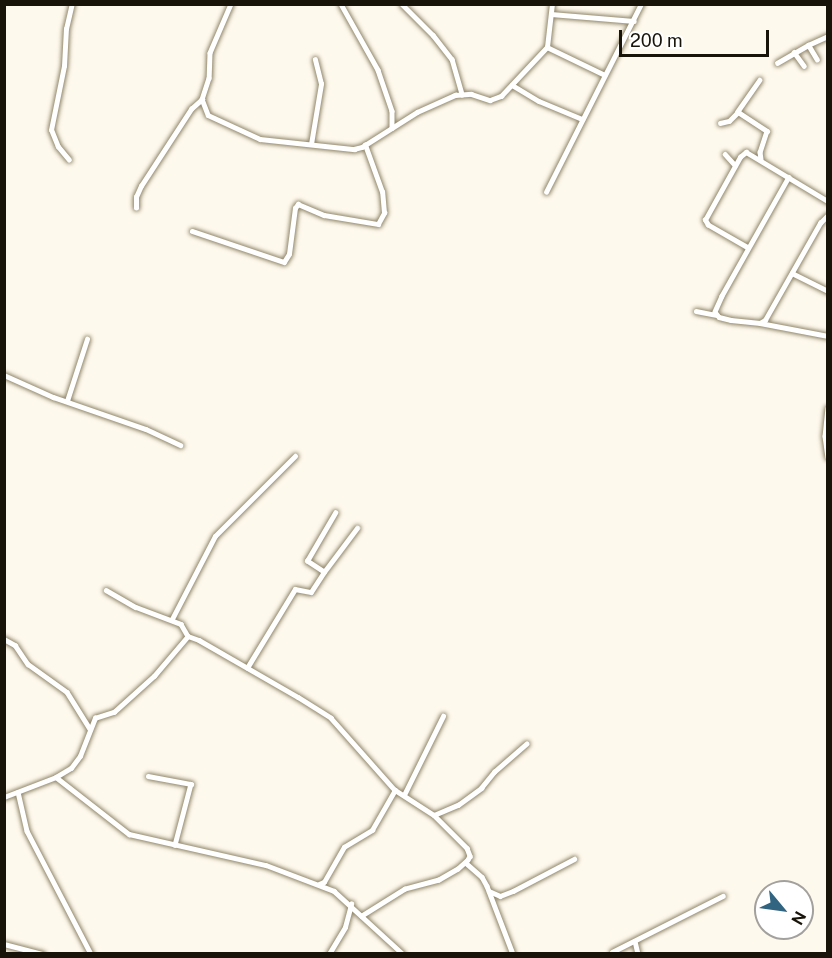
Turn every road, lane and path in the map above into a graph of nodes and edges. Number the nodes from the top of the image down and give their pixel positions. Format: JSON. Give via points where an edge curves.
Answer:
{"nodes":[{"id":1,"x":72,"y":4,"type":"edge"},
{"id":2,"x":231,"y":4,"type":"edge"},
{"id":3,"x":341,"y":4,"type":"edge"},
{"id":4,"x":402,"y":4,"type":"edge"},
{"id":5,"x":552,"y":4,"type":"edge"},
{"id":6,"x":641,"y":4,"type":"edge"},
{"id":7,"x":551,"y":14,"type":"junction"},
{"id":8,"x":634,"y":21,"type":"junction"},
{"id":9,"x":828,"y":36,"type":"edge"},
{"id":10,"x":808,"y":45,"type":"junction"},
{"id":11,"x":547,"y":46,"type":"junction"},
{"id":12,"x":794,"y":52,"type":"junction"},
{"id":13,"x":315,"y":60,"type":"dead end"},
{"id":14,"x":817,"y":60,"type":"dead end"},
{"id":15,"x":777,"y":63,"type":"dead end"},
{"id":16,"x":804,"y":66,"type":"dead end"},
{"id":17,"x":605,"y":75,"type":"junction"},
{"id":18,"x":760,"y":80,"type":"dead end"},
{"id":19,"x":512,"y":85,"type":"junction"},
{"id":20,"x":462,"y":94,"type":"junction"},
{"id":21,"x":202,"y":99,"type":"junction"},
{"id":22,"x":738,"y":112,"type":"junction"},
{"id":23,"x":582,"y":118,"type":"junction"},
{"id":24,"x":720,"y":123,"type":"dead end"},
{"id":25,"x":392,"y":128,"type":"junction"},
{"id":26,"x":311,"y":144,"type":"junction"},
{"id":27,"x":365,"y":145,"type":"junction"},
{"id":28,"x":725,"y":154,"type":"dead end"},
{"id":29,"x":761,"y":159,"type":"junction"},
{"id":30,"x":69,"y":160,"type":"dead end"},
{"id":31,"x":735,"y":165,"type":"junction"},
{"id":32,"x":789,"y":177,"type":"junction"},
{"id":33,"x":546,"y":192,"type":"dead end"},
{"id":34,"x":828,"y":201,"type":"edge"},
{"id":35,"x":136,"y":208,"type":"dead end"},
{"id":36,"x":828,"y":215,"type":"edge"},
{"id":37,"x":192,"y":231,"type":"dead end"},
{"id":38,"x":748,"y":248,"type":"junction"},
{"id":39,"x":792,"y":273,"type":"junction"},
{"id":40,"x":828,"y":291,"type":"edge"},
{"id":41,"x":696,"y":311,"type":"dead end"},
{"id":42,"x":717,"y":315,"type":"junction"},
{"id":43,"x":760,"y":322,"type":"junction"},
{"id":44,"x":828,"y":336,"type":"edge"},
{"id":45,"x":87,"y":339,"type":"dead end"},
{"id":46,"x":4,"y":375,"type":"edge"},
{"id":47,"x":67,"y":401,"type":"junction"},
{"id":48,"x":828,"y":408,"type":"edge"},
{"id":49,"x":180,"y":445,"type":"dead end"},
{"id":50,"x":295,"y":456,"type":"dead end"},
{"id":51,"x":828,"y":457,"type":"edge"},
{"id":52,"x":335,"y":513,"type":"dead end"},
{"id":53,"x":357,"y":528,"type":"dead end"},
{"id":54,"x":324,"y":572,"type":"junction"},
{"id":55,"x":106,"y":590,"type":"dead end"},
{"id":56,"x":172,"y":619,"type":"junction"},
{"id":57,"x":188,"y":636,"type":"junction"},
{"id":58,"x":4,"y":639,"type":"edge"},
{"id":59,"x":247,"y":668,"type":"junction"},
{"id":60,"x":443,"y":716,"type":"dead end"},
{"id":61,"x":90,"y":729,"type":"junction"},
{"id":62,"x":526,"y":744,"type":"dead end"},
{"id":63,"x":148,"y":776,"type":"dead end"},
{"id":64,"x":56,"y":777,"type":"junction"},
{"id":65,"x":395,"y":790,"type":"junction"},
{"id":66,"x":18,"y":792,"type":"junction"},
{"id":67,"x":404,"y":795,"type":"junction"},
{"id":68,"x":4,"y":797,"type":"edge"},
{"id":69,"x":434,"y":815,"type":"junction"},
{"id":70,"x":174,"y":845,"type":"junction"},
{"id":71,"x":574,"y":859,"type":"dead end"},
{"id":72,"x":466,"y":863,"type":"junction"},
{"id":73,"x":319,"y":884,"type":"junction"},
{"id":74,"x":489,"y":891,"type":"junction"},
{"id":75,"x":723,"y":896,"type":"dead end"},
{"id":76,"x":351,"y":904,"type":"junction"},
{"id":77,"x":362,"y":916,"type":"junction"},
{"id":78,"x":634,"y":940,"type":"junction"},
{"id":79,"x":4,"y":944,"type":"edge"},
{"id":80,"x":612,"y":952,"type":"dead end"},
{"id":81,"x":43,"y":954,"type":"edge"},
{"id":82,"x":91,"y":954,"type":"edge"},
{"id":83,"x":329,"y":954,"type":"edge"},
{"id":84,"x":403,"y":954,"type":"edge"},
{"id":85,"x":513,"y":954,"type":"edge"},
{"id":86,"x":638,"y":954,"type":"edge"}],
"edges":[{"from":1,"to":30,"type":"street","via":[[51,130]]},
{"from":2,"to":21,"type":"street","via":[[210,53],[209,78]]},
{"from":3,"to":25,"type":"street","via":[[378,70],[392,111]]},
{"from":4,"to":20,"type":"street","via":[[452,59]]},
{"from":5,"to":7,"type":"street"},
{"from":6,"to":8,"type":"street"},
{"from":7,"to":8,"type":"street"},
{"from":7,"to":11,"type":"street"},
{"from":8,"to":17,"type":"street"},
{"from":9,"to":10,"type":"street"},
{"from":10,"to":12,"type":"street"},
{"from":10,"to":14,"type":"street"},
{"from":11,"to":17,"type":"street"},
{"from":11,"to":19,"type":"street"},
{"from":12,"to":15,"type":"street"},
{"from":12,"to":16,"type":"street"},
{"from":13,"to":26,"type":"street","via":[[321,84]]},
{"from":17,"to":23,"type":"street"},
{"from":18,"to":22,"type":"street"},
{"from":19,"to":20,"type":"street","via":[[490,100]]},
{"from":19,"to":23,"type":"street"},
{"from":20,"to":25,"type":"street","via":[[417,112]]},
{"from":21,"to":26,"type":"street","via":[[208,115],[255,137]]},
{"from":21,"to":35,"type":"street","via":[[191,109],[141,186]]},
{"from":22,"to":24,"type":"street"},
{"from":22,"to":29,"type":"street","via":[[767,132]]},
{"from":23,"to":33,"type":"street"},
{"from":25,"to":27,"type":"street"},
{"from":26,"to":27,"type":"street","via":[[354,149]]},
{"from":27,"to":37,"type":"street","via":[[382,192],[384,213],[378,224],[324,215],[298,204],[284,262]]},
{"from":28,"to":31,"type":"street"},
{"from":29,"to":31,"type":"street","via":[[746,152]]},
{"from":29,"to":32,"type":"street"},
{"from":31,"to":38,"type":"street","via":[[705,223]]},
{"from":32,"to":34,"type":"street"},
{"from":32,"to":38,"type":"street"},
{"from":36,"to":39,"type":"street"},
{"from":38,"to":42,"type":"street","via":[[716,306]]},
{"from":39,"to":40,"type":"street"},
{"from":39,"to":43,"type":"street","via":[[765,320]]},
{"from":41,"to":42,"type":"street"},
{"from":42,"to":43,"type":"street"},
{"from":43,"to":44,"type":"street"},
{"from":45,"to":47,"type":"street"},
{"from":46,"to":47,"type":"street"},
{"from":47,"to":49,"type":"street"},
{"from":48,"to":51,"type":"street"},
{"from":50,"to":56,"type":"street","via":[[215,536]]},
{"from":52,"to":54,"type":"street","via":[[307,561]]},
{"from":53,"to":54,"type":"street"},
{"from":54,"to":59,"type":"street","via":[[311,592],[295,589]]},
{"from":55,"to":56,"type":"street","via":[[136,607]]},
{"from":56,"to":57,"type":"street","via":[[183,626]]},
{"from":57,"to":59,"type":"street"},
{"from":57,"to":61,"type":"street","via":[[154,676],[114,712],[95,718]]},
{"from":58,"to":61,"type":"street","via":[[15,645],[28,664],[67,692]]},
{"from":59,"to":65,"type":"street","via":[[331,718]]},
{"from":60,"to":67,"type":"street"},
{"from":61,"to":64,"type":"street","via":[[77,760]]},
{"from":62,"to":69,"type":"street","via":[[481,788],[458,805]]},
{"from":63,"to":70,"type":"street","via":[[190,784]]},
{"from":64,"to":66,"type":"street"},
{"from":64,"to":70,"type":"street","via":[[129,834]]},
{"from":65,"to":67,"type":"street"},
{"from":65,"to":73,"type":"street","via":[[372,830],[344,847],[324,882]]},
{"from":66,"to":68,"type":"street"},
{"from":66,"to":82,"type":"street","via":[[27,831]]},
{"from":67,"to":69,"type":"street"},
{"from":69,"to":72,"type":"street","via":[[467,848],[470,855]]},
{"from":70,"to":73,"type":"street","via":[[266,865]]},
{"from":71,"to":74,"type":"street","via":[[500,896]]},
{"from":72,"to":74,"type":"street","via":[[482,877]]},
{"from":72,"to":77,"type":"street","via":[[439,880],[405,889]]},
{"from":73,"to":76,"type":"street"},
{"from":74,"to":85,"type":"street"},
{"from":75,"to":78,"type":"street"},
{"from":76,"to":77,"type":"street"},
{"from":76,"to":83,"type":"street","via":[[345,927]]},
{"from":77,"to":84,"type":"street"},
{"from":78,"to":80,"type":"street"},
{"from":78,"to":86,"type":"street"},
{"from":79,"to":81,"type":"street"}]}
